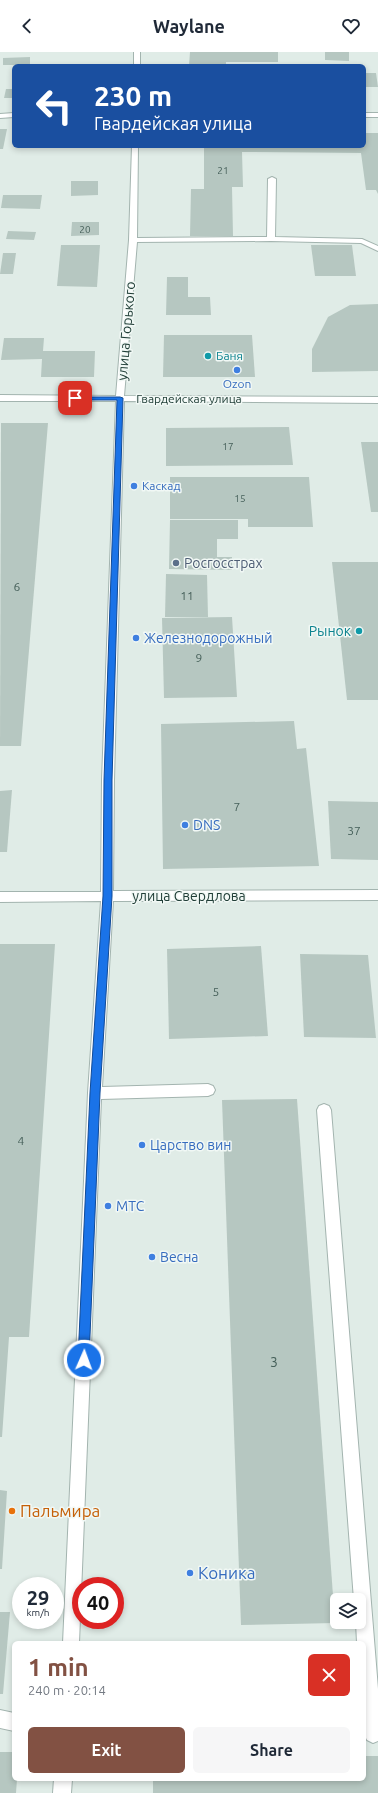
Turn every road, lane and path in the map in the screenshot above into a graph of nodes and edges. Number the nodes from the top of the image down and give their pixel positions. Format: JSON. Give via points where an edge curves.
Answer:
{"nodes":[{"id":1,"x":137,"y":52,"type":"edge"},
{"id":2,"x":137,"y":64,"type":"edge"},
{"id":3,"x":366,"y":115,"type":"edge"},
{"id":4,"x":378,"y":115,"type":"edge"},
{"id":5,"x":0,"y":116,"type":"edge"},
{"id":6,"x":12,"y":116,"type":"edge"},
{"id":7,"x":135,"y":148,"type":"edge"},
{"id":8,"x":272,"y":179,"type":"dead end"},
{"id":9,"x":271,"y":239,"type":"junction"},
{"id":10,"x":133,"y":240,"type":"junction"},
{"id":11,"x":378,"y":249,"type":"edge"},
{"id":12,"x":0,"y":398,"type":"edge"},
{"id":13,"x":120,"y":398,"type":"junction"},
{"id":14,"x":378,"y":400,"type":"edge"},
{"id":15,"x":378,"y":895,"type":"edge"},
{"id":16,"x":107,"y":896,"type":"junction"},
{"id":17,"x":0,"y":897,"type":"edge"},
{"id":18,"x":208,"y":1090,"type":"dead end"},
{"id":19,"x":95,"y":1093,"type":"junction"},
{"id":20,"x":324,"y":1110,"type":"dead end"},
{"id":21,"x":71,"y":1641,"type":"edge"},
{"id":22,"x":365,"y":1641,"type":"edge"},
{"id":23,"x":366,"y":1656,"type":"edge"},
{"id":24,"x":0,"y":1719,"type":"edge"},
{"id":25,"x":12,"y":1722,"type":"edge"},
{"id":26,"x":372,"y":1734,"type":"edge"},
{"id":27,"x":63,"y":1781,"type":"edge"},
{"id":28,"x":62,"y":1793,"type":"edge"}],
"edges":[{"from":1,"to":2,"type":"street"},
{"from":3,"to":4,"type":"street"},
{"from":5,"to":6,"type":"street"},
{"from":7,"to":10,"type":"street","name":"улица Горького"},
{"from":8,"to":9,"type":"street"},
{"from":9,"to":10,"type":"street"},
{"from":9,"to":11,"type":"street","via":[[362,241]]},
{"from":10,"to":13,"type":"street","name":"улица Горького"},
{"from":12,"to":13,"type":"street","name":"Гвардейская улица"},
{"from":13,"to":14,"type":"street","name":"Гвардейская улица"},
{"from":13,"to":16,"type":"street","name":"улица Горького","via":[[108,780]]},
{"from":15,"to":16,"type":"street","name":"улица Свердлова"},
{"from":16,"to":17,"type":"street","name":"улица Свердлова"},
{"from":16,"to":19,"type":"street","name":"улица Горького"},
{"from":18,"to":19,"type":"street"},
{"from":19,"to":21,"type":"street","name":"улица Горького"},
{"from":20,"to":22,"type":"street"},
{"from":23,"to":26,"type":"street"},
{"from":24,"to":25,"type":"street"},
{"from":27,"to":28,"type":"street"}]}
